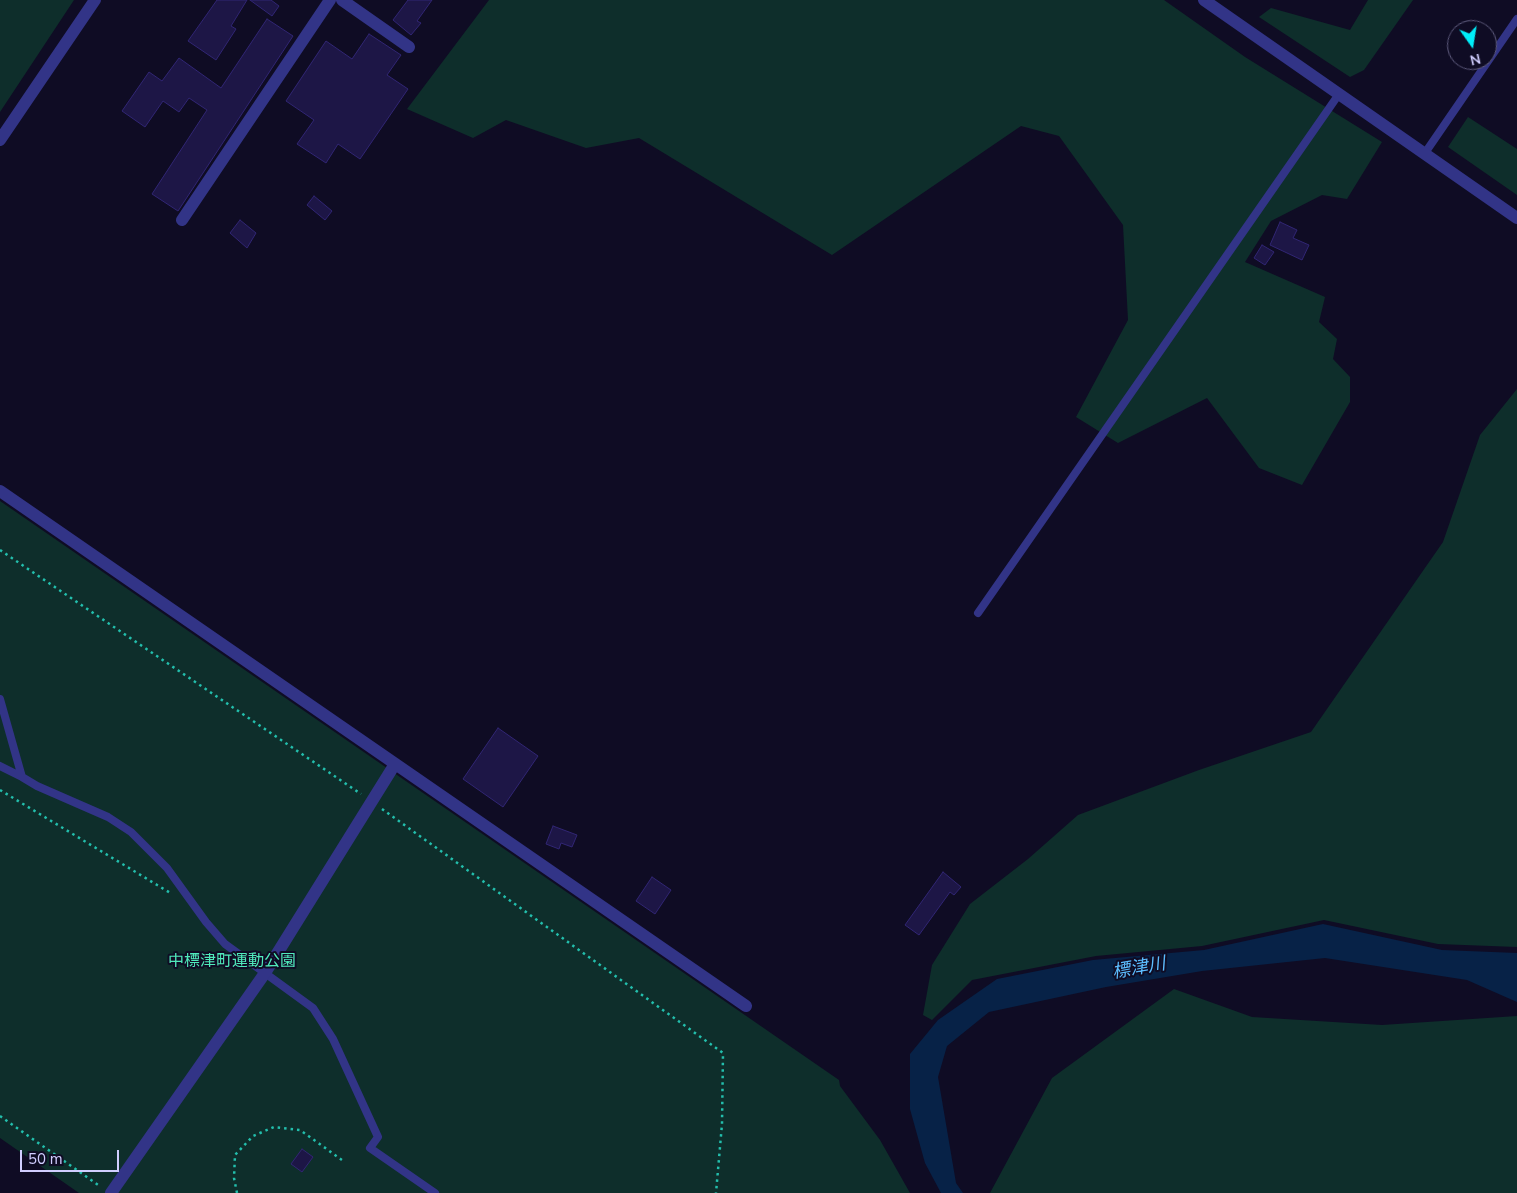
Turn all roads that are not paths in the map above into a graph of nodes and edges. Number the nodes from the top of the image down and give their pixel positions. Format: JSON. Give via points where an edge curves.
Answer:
{"nodes":[{"id":1,"x":95,"y":0,"type":"edge"},
{"id":2,"x":330,"y":0,"type":"edge"},
{"id":3,"x":342,"y":0,"type":"edge"},
{"id":4,"x":1204,"y":0,"type":"edge"},
{"id":5,"x":1517,"y":19,"type":"edge"},
{"id":6,"x":409,"y":46,"type":"dead end"},
{"id":7,"x":1339,"y":94,"type":"junction"},
{"id":8,"x":0,"y":140,"type":"edge"},
{"id":9,"x":1424,"y":154,"type":"junction"},
{"id":10,"x":1517,"y":218,"type":"edge"},
{"id":11,"x":182,"y":220,"type":"dead end"},
{"id":12,"x":0,"y":491,"type":"edge"},
{"id":13,"x":978,"y":613,"type":"dead end"},
{"id":14,"x":0,"y":699,"type":"edge"},
{"id":15,"x":395,"y":764,"type":"junction"},
{"id":16,"x":0,"y":766,"type":"edge"},
{"id":17,"x":22,"y":776,"type":"junction"},
{"id":18,"x":265,"y":973,"type":"junction"},
{"id":19,"x":746,"y":1006,"type":"dead end"},
{"id":20,"x":107,"y":1190,"type":"edge"},
{"id":21,"x":435,"y":1193,"type":"edge"}],
"edges":[{"from":1,"to":8,"type":"street"},
{"from":2,"to":11,"type":"street"},
{"from":3,"to":6,"type":"street"},
{"from":4,"to":7,"type":"street"},
{"from":5,"to":9,"type":"lane"},
{"from":7,"to":9,"type":"street"},
{"from":7,"to":13,"type":"lane"},
{"from":9,"to":10,"type":"street"},
{"from":12,"to":15,"type":"street"},
{"from":14,"to":17,"type":"lane"},
{"from":15,"to":18,"type":"street"},
{"from":15,"to":19,"type":"street"},
{"from":16,"to":17,"type":"lane"},
{"from":17,"to":18,"type":"lane","via":[[108,817],[131,832],[167,868],[224,944]]},
{"from":18,"to":20,"type":"street"},
{"from":18,"to":21,"type":"lane","via":[[313,1008],[333,1039],[378,1137],[370,1148]]}]}
